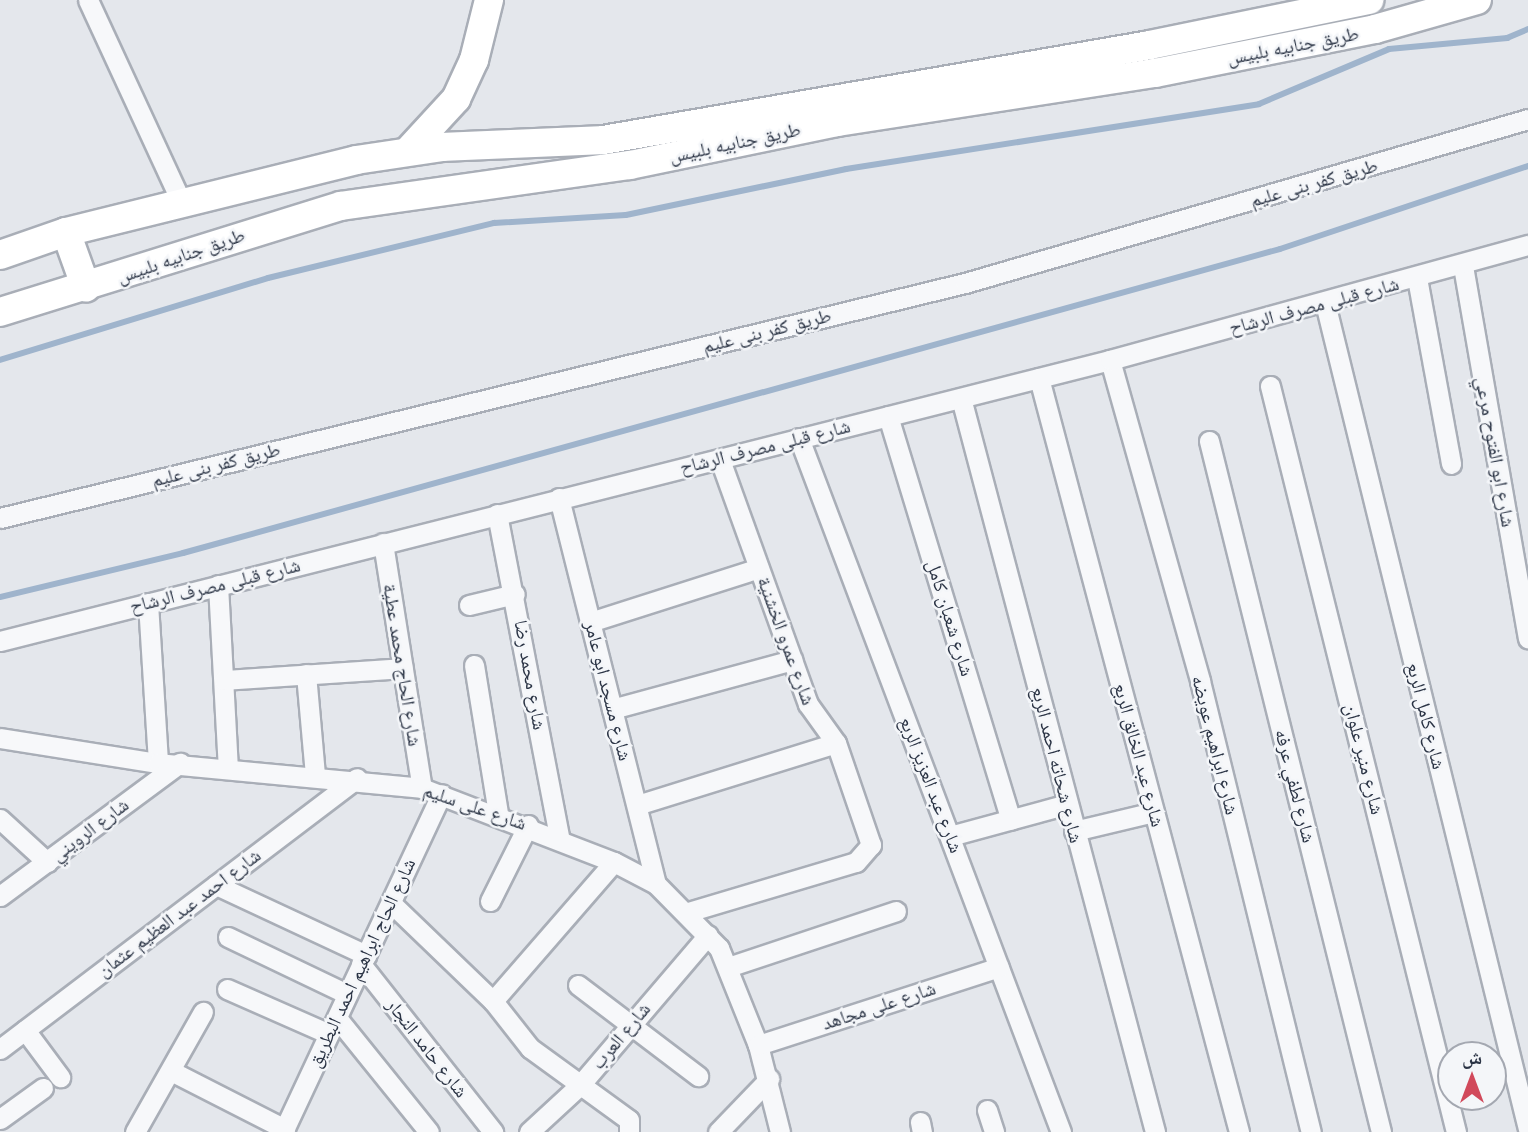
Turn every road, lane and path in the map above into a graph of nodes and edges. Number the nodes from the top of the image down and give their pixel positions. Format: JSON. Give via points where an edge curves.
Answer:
{"nodes":[{"id":1,"x":88,"y":0,"type":"edge"},
{"id":2,"x":489,"y":0,"type":"edge"},
{"id":3,"x":1369,"y":0,"type":"edge"},
{"id":4,"x":1477,"y":0,"type":"edge"},
{"id":5,"x":1150,"y":46,"type":"junction"},
{"id":6,"x":1155,"y":73,"type":"junction"},
{"id":7,"x":1528,"y":119,"type":"edge"},
{"id":8,"x":443,"y":147,"type":"junction"},
{"id":9,"x":408,"y":151,"type":"junction"},
{"id":10,"x":443,"y":187,"type":"junction"},
{"id":11,"x":182,"y":202,"type":"junction"},
{"id":12,"x":65,"y":232,"type":"junction"},
{"id":13,"x":1528,"y":246,"type":"edge"},
{"id":14,"x":0,"y":255,"type":"edge"},
{"id":15,"x":1463,"y":266,"type":"junction"},
{"id":16,"x":1417,"y":278,"type":"junction"},
{"id":17,"x":86,"y":288,"type":"junction"},
{"id":18,"x":1325,"y":303,"type":"junction"},
{"id":19,"x":0,"y":312,"type":"edge"},
{"id":20,"x":1110,"y":360,"type":"junction"},
{"id":21,"x":1039,"y":378,"type":"junction"},
{"id":22,"x":1270,"y":386,"type":"dead end"},
{"id":23,"x":961,"y":398,"type":"junction"},
{"id":24,"x":888,"y":416,"type":"junction"},
{"id":25,"x":799,"y":438,"type":"junction"},
{"id":26,"x":1209,"y":441,"type":"dead end"},
{"id":27,"x":720,"y":459,"type":"junction"},
{"id":28,"x":1451,"y":464,"type":"dead end"},
{"id":29,"x":559,"y":498,"type":"junction"},
{"id":30,"x":497,"y":514,"type":"junction"},
{"id":31,"x":0,"y":518,"type":"edge"},
{"id":32,"x":383,"y":543,"type":"junction"},
{"id":33,"x":759,"y":568,"type":"junction"},
{"id":34,"x":218,"y":585,"type":"junction"},
{"id":35,"x":515,"y":594,"type":"junction"},
{"id":36,"x":148,"y":603,"type":"junction"},
{"id":37,"x":469,"y":605,"type":"dead end"},
{"id":38,"x":590,"y":622,"type":"junction"},
{"id":39,"x":1528,"y":638,"type":"edge"},
{"id":40,"x":0,"y":641,"type":"edge"},
{"id":41,"x":792,"y":660,"type":"junction"},
{"id":42,"x":474,"y":665,"type":"dead end"},
{"id":43,"x":403,"y":667,"type":"junction"},
{"id":44,"x":306,"y":674,"type":"junction"},
{"id":45,"x":224,"y":680,"type":"junction"},
{"id":46,"x":612,"y":709,"type":"junction"},
{"id":47,"x":0,"y":738,"type":"edge"},
{"id":48,"x":835,"y":743,"type":"junction"},
{"id":49,"x":158,"y":763,"type":"junction"},
{"id":50,"x":180,"y":764,"type":"junction"},
{"id":51,"x":228,"y":768,"type":"junction"},
{"id":52,"x":315,"y":775,"type":"junction"},
{"id":53,"x":357,"y":778,"type":"junction"},
{"id":54,"x":422,"y":788,"type":"junction"},
{"id":55,"x":441,"y":794,"type":"junction"},
{"id":56,"x":1068,"y":804,"type":"junction"},
{"id":57,"x":637,"y":805,"type":"junction"},
{"id":58,"x":1154,"y":812,"type":"junction"},
{"id":59,"x":498,"y":813,"type":"junction"},
{"id":60,"x":0,"y":819,"type":"edge"},
{"id":61,"x":1011,"y":820,"type":"junction"},
{"id":62,"x":528,"y":825,"type":"junction"},
{"id":63,"x":1074,"y":831,"type":"junction"},
{"id":64,"x":559,"y":836,"type":"junction"},
{"id":65,"x":950,"y":836,"type":"junction"},
{"id":66,"x":47,"y":862,"type":"junction"},
{"id":67,"x":614,"y":862,"type":"junction"},
{"id":68,"x":656,"y":884,"type":"junction"},
{"id":69,"x":216,"y":885,"type":"junction"},
{"id":70,"x":0,"y":896,"type":"edge"},
{"id":71,"x":490,"y":901,"type":"dead end"},
{"id":72,"x":391,"y":903,"type":"junction"},
{"id":73,"x":896,"y":911,"type":"dead end"},
{"id":74,"x":688,"y":912,"type":"junction"},
{"id":75,"x":708,"y":935,"type":"junction"},
{"id":76,"x":228,"y":937,"type":"dead end"},
{"id":77,"x":364,"y":960,"type":"junction"},
{"id":78,"x":728,"y":967,"type":"junction"},
{"id":79,"x":999,"y":967,"type":"junction"},
{"id":80,"x":578,"y":985,"type":"dead end"},
{"id":81,"x":227,"y":989,"type":"dead end"},
{"id":82,"x":347,"y":994,"type":"junction"},
{"id":83,"x":493,"y":1001,"type":"junction"},
{"id":84,"x":202,"y":1012,"type":"dead end"},
{"id":85,"x":333,"y":1026,"type":"junction"},
{"id":86,"x":630,"y":1026,"type":"junction"},
{"id":87,"x":25,"y":1030,"type":"junction"},
{"id":88,"x":758,"y":1045,"type":"junction"},
{"id":89,"x":0,"y":1049,"type":"edge"},
{"id":90,"x":173,"y":1072,"type":"junction"},
{"id":91,"x":698,"y":1076,"type":"dead end"},
{"id":92,"x":769,"y":1079,"type":"junction"},
{"id":93,"x":580,"y":1085,"type":"junction"},
{"id":94,"x":987,"y":1110,"type":"dead end"},
{"id":95,"x":0,"y":1119,"type":"edge"},
{"id":96,"x":1528,"y":1129,"type":"edge"},
{"id":97,"x":284,"y":1131,"type":"edge"},
{"id":98,"x":135,"y":1132,"type":"edge"},
{"id":99,"x":429,"y":1132,"type":"edge"},
{"id":100,"x":493,"y":1132,"type":"edge"},
{"id":101,"x":529,"y":1132,"type":"edge"},
{"id":102,"x":629,"y":1132,"type":"edge"},
{"id":103,"x":718,"y":1132,"type":"edge"},
{"id":104,"x":780,"y":1132,"type":"edge"},
{"id":105,"x":994,"y":1132,"type":"edge"},
{"id":106,"x":1061,"y":1132,"type":"edge"},
{"id":107,"x":1155,"y":1132,"type":"edge"},
{"id":108,"x":1238,"y":1132,"type":"edge"},
{"id":109,"x":1311,"y":1132,"type":"edge"},
{"id":110,"x":1381,"y":1132,"type":"edge"},
{"id":111,"x":1456,"y":1132,"type":"edge"}],
"edges":[{"from":1,"to":11,"type":"street"},
{"from":2,"to":9,"type":"main road","via":[[474,60],[456,99]]},
{"from":3,"to":5,"type":"main road","name":"طريق جنابيه بلبيس"},
{"from":4,"to":6,"type":"main road","name":"طريق جنابيه بلبيس","via":[[1363,32]]},
{"from":5,"to":6,"type":"main road"},
{"from":5,"to":8,"type":"main road","name":"طريق جنابيه بلبيس","via":[[603,140]]},
{"from":6,"to":10,"type":"main road","name":"طريق جنابيه بلبيس","via":[[837,122],[630,164]]},
{"from":7,"to":31,"type":"street","name":"طريق كفر بنى عليم","via":[[965,283]]},
{"from":8,"to":9,"type":"main road","name":"طريق جنابيه بلبيس"},
{"from":8,"to":10,"type":"main road","via":[[449,163]]},
{"from":9,"to":11,"type":"main road","name":"طريق جنابيه بلبيس"},
{"from":10,"to":17,"type":"main road","name":"طريق جنابيه بلبيس","via":[[308,213]]},
{"from":11,"to":12,"type":"main road","name":"طريق جنابيه بلبيس"},
{"from":12,"to":14,"type":"main road","name":"طريق جنابيه بلبيس"},
{"from":12,"to":17,"type":"main road"},
{"from":13,"to":15,"type":"street","name":"شارع قبلى مصرف الرشاح"},
{"from":15,"to":16,"type":"street","name":"شارع قبلى مصرف الرشاح"},
{"from":15,"to":39,"type":"street","name":"شارع ابو الفتوح مرعي"},
{"from":16,"to":18,"type":"street","name":"شارع قبلى مصرف الرشاح"},
{"from":16,"to":28,"type":"street"},
{"from":17,"to":19,"type":"main road","name":"طريق جنابيه بلبيس"},
{"from":18,"to":20,"type":"street","name":"شارع قبلى مصرف الرشاح"},
{"from":18,"to":96,"type":"street","name":"شارع كامل الربع"},
{"from":20,"to":21,"type":"street","name":"شارع قبلى مصرف الرشاح"},
{"from":20,"to":109,"type":"street","name":"شارع ابراهيم عويضه","via":[[1200,681]]},
{"from":21,"to":23,"type":"street","name":"شارع قبلى مصرف الرشاح"},
{"from":21,"to":58,"type":"street","name":"شارع عبد الخالق الربع"},
{"from":22,"to":111,"type":"street","name":"شارع منير علوان"},
{"from":23,"to":24,"type":"street","name":"شارع قبلى مصرف الرشاح"},
{"from":23,"to":56,"type":"street","name":"شارع شحاته احمد الربع"},
{"from":24,"to":25,"type":"street","name":"شارع قبلى مصرف الرشاح"},
{"from":24,"to":61,"type":"street","name":"شارع شعبان كامل"},
{"from":25,"to":27,"type":"street","name":"شارع قبلى مصرف الرشاح"},
{"from":25,"to":65,"type":"street","name":"شارع عبد العزيز الربع"},
{"from":26,"to":110,"type":"street","name":"شارع لطفي عرفه"},
{"from":27,"to":29,"type":"street","name":"شارع قبلى مصرف الرشاح"},
{"from":27,"to":33,"type":"street","name":"شارع عمرو الخشنية"},
{"from":29,"to":30,"type":"street","name":"شارع قبلى مصرف الرشاح"},
{"from":29,"to":38,"type":"street","name":"شارع مسجد ابو عامر"},
{"from":30,"to":32,"type":"street","name":"شارع قبلى مصرف الرشاح"},
{"from":30,"to":35,"type":"street","name":"شارع محمد رضا"},
{"from":32,"to":34,"type":"street","name":"شارع قبلى مصرف الرشاح"},
{"from":32,"to":43,"type":"street","name":"شارع الحاج محمد عطية"},
{"from":33,"to":38,"type":"street"},
{"from":33,"to":41,"type":"street","name":"شارع عمرو الخشنية"},
{"from":34,"to":36,"type":"street","name":"شارع قبلى مصرف الرشاح"},
{"from":34,"to":45,"type":"street"},
{"from":35,"to":37,"type":"street"},
{"from":35,"to":64,"type":"street","name":"شارع محمد رضا"},
{"from":36,"to":40,"type":"street","name":"شارع قبلى مصرف الرشاح"},
{"from":36,"to":49,"type":"street"},
{"from":38,"to":46,"type":"street","name":"شارع مسجد ابو عامر"},
{"from":41,"to":46,"type":"street"},
{"from":41,"to":48,"type":"street","name":"شارع عمرو الخشنية","via":[[808,705]]},
{"from":42,"to":59,"type":"street"},
{"from":43,"to":44,"type":"street"},
{"from":43,"to":54,"type":"street","name":"شارع الحاج محمد عطية"},
{"from":44,"to":45,"type":"street"},
{"from":44,"to":52,"type":"street"},
{"from":45,"to":51,"type":"street"},
{"from":46,"to":57,"type":"street","name":"شارع مسجد ابو عامر"},
{"from":47,"to":49,"type":"street","name":"شارع على سليم"},
{"from":48,"to":57,"type":"street"},
{"from":48,"to":74,"type":"street","name":"شارع عمرو الخشنية","via":[[871,845],[867,856]]},
{"from":49,"to":50,"type":"street","name":"شارع على سليم"},
{"from":50,"to":51,"type":"street","name":"شارع على سليم"},
{"from":50,"to":66,"type":"street","name":"شارع الرويني"},
{"from":51,"to":52,"type":"street","name":"شارع على سليم"},
{"from":52,"to":53,"type":"street","name":"شارع على سليم"},
{"from":53,"to":54,"type":"street","name":"شارع على سليم"},
{"from":53,"to":69,"type":"street","name":"شارع احمد عبد العظيم عثمان"},
{"from":54,"to":55,"type":"street","name":"شارع على سليم"},
{"from":55,"to":59,"type":"street","name":"شارع على سليم"},
{"from":55,"to":72,"type":"street","name":"شارع الحاج ابراهيم احمد البطريق"},
{"from":56,"to":61,"type":"street"},
{"from":56,"to":63,"type":"street","name":"شارع شحاته احمد الربع"},
{"from":57,"to":68,"type":"street","name":"شارع مسجد ابو عامر"},
{"from":58,"to":63,"type":"street"},
{"from":58,"to":108,"type":"street","name":"شارع عبد الخالق الربع"},
{"from":59,"to":62,"type":"street","name":"شارع على سليم"},
{"from":60,"to":66,"type":"street"},
{"from":61,"to":65,"type":"street"},
{"from":62,"to":64,"type":"street","name":"شارع على سليم"},
{"from":62,"to":71,"type":"street"},
{"from":63,"to":107,"type":"street","name":"شارع شحاته احمد الربع"},
{"from":64,"to":67,"type":"street","name":"شارع على سليم"},
{"from":65,"to":79,"type":"street","name":"شارع عبد العزيز الربع"},
{"from":66,"to":70,"type":"street","name":"شارع الرويني"},
{"from":67,"to":68,"type":"street","name":"شارع على سليم"},
{"from":67,"to":83,"type":"street"},
{"from":68,"to":74,"type":"street","name":"شارع على سليم"},
{"from":69,"to":77,"type":"street"},
{"from":69,"to":87,"type":"street","name":"شارع احمد عبد العظيم عثمان"},
{"from":72,"to":77,"type":"street","name":"شارع الحاج ابراهيم احمد البطريق"},
{"from":72,"to":83,"type":"street"},
{"from":73,"to":78,"type":"street"},
{"from":74,"to":75,"type":"street","name":"شارع على سليم"},
{"from":75,"to":78,"type":"street","name":"شارع على سليم"},
{"from":75,"to":86,"type":"street","name":"شارع العرب"},
{"from":76,"to":82,"type":"street"},
{"from":77,"to":82,"type":"street","name":"شارع الحاج ابراهيم احمد البطريق"},
{"from":77,"to":100,"type":"street","name":"شارع حامد النجار"},
{"from":78,"to":88,"type":"street","name":"شارع على سليم"},
{"from":79,"to":88,"type":"street","name":"شارع على مجاهد"},
{"from":79,"to":106,"type":"street","name":"شارع عبد العزيز الربع"},
{"from":80,"to":86,"type":"street"},
{"from":81,"to":85,"type":"street"},
{"from":82,"to":85,"type":"street","name":"شارع الحاج ابراهيم احمد البطريق"},
{"from":83,"to":93,"type":"street","via":[[530,1048]]},
{"from":84,"to":90,"type":"street"},
{"from":85,"to":97,"type":"street","name":"شارع الحاج ابراهيم احمد البطريق"},
{"from":85,"to":99,"type":"street"},
{"from":86,"to":91,"type":"street"},
{"from":86,"to":93,"type":"street","name":"شارع العرب"},
{"from":87,"to":89,"type":"street","name":"شارع احمد عبد العظيم عثمان"},
{"from":87,"to":95,"type":"street","via":[[51,1082]]},
{"from":88,"to":92,"type":"street","name":"شارع على سليم"},
{"from":90,"to":97,"type":"street"},
{"from":90,"to":98,"type":"street"},
{"from":92,"to":103,"type":"street"},
{"from":92,"to":104,"type":"street","name":"شارع على سليم"},
{"from":93,"to":101,"type":"street","name":"شارع العرب"},
{"from":93,"to":102,"type":"street","via":[[629,1120]]},
{"from":94,"to":105,"type":"street"}]}
